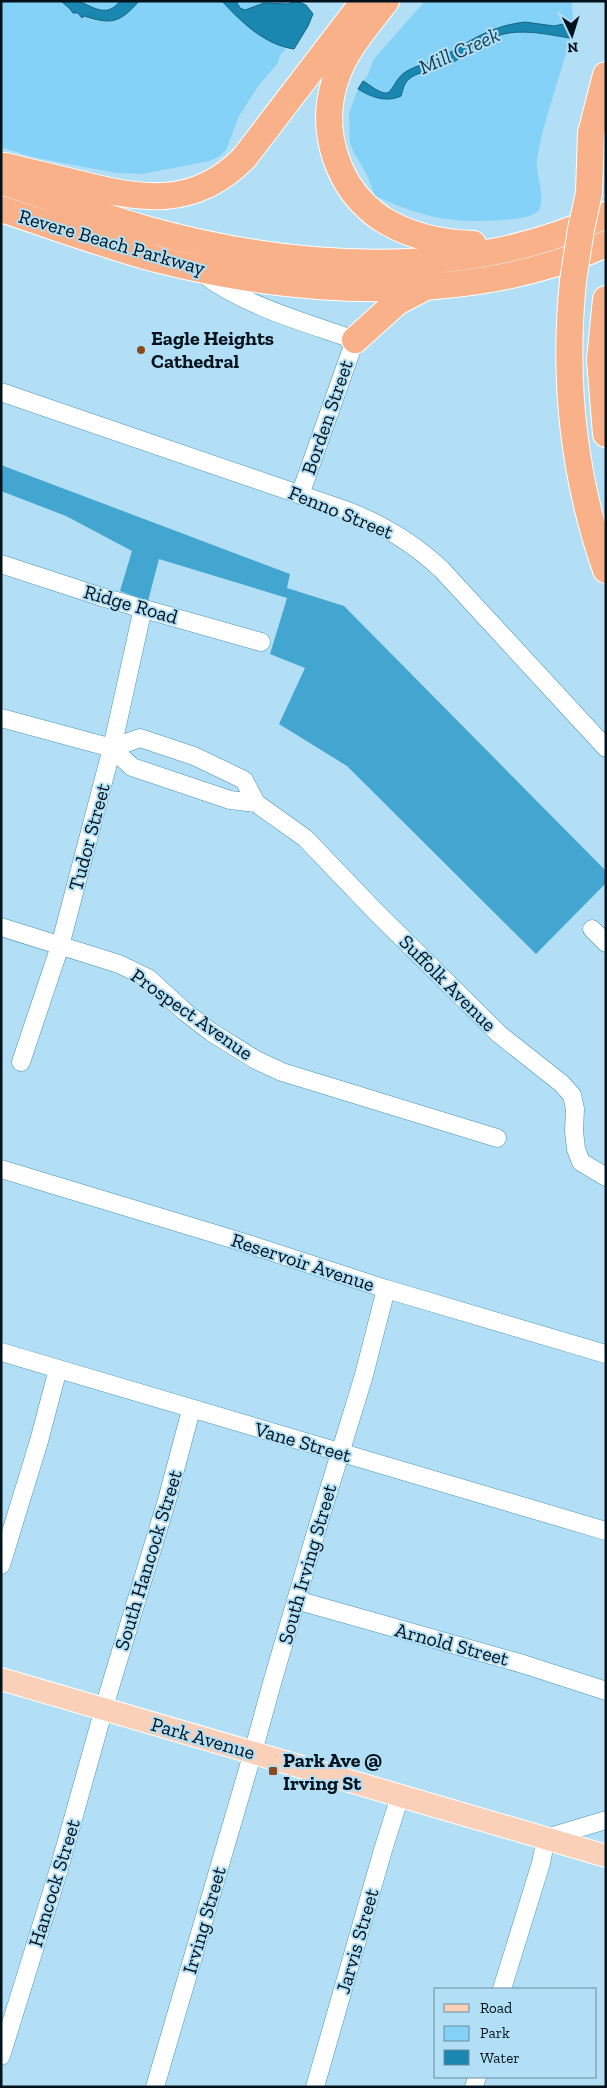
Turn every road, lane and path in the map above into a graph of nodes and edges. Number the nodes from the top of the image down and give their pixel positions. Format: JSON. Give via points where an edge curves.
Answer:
{"nodes":[{"id":1,"x":364,"y":1,"type":"edge"},
{"id":2,"x":386,"y":1,"type":"edge"},
{"id":3,"x":606,"y":75,"type":"edge"},
{"id":4,"x":606,"y":140,"type":"edge"},
{"id":5,"x":1,"y":165,"type":"edge"},
{"id":6,"x":1,"y":181,"type":"edge"},
{"id":7,"x":589,"y":192,"type":"junction"},
{"id":8,"x":1,"y":209,"type":"edge"},
{"id":9,"x":606,"y":215,"type":"edge"},
{"id":10,"x":553,"y":237,"type":"junction"},
{"id":11,"x":606,"y":244,"type":"edge"},
{"id":12,"x":195,"y":268,"type":"junction"},
{"id":13,"x":432,"y":286,"type":"junction"},
{"id":14,"x":606,"y":299,"type":"edge"},
{"id":15,"x":355,"y":340,"type":"junction"},
{"id":16,"x":1,"y":392,"type":"edge"},
{"id":17,"x":606,"y":434,"type":"edge"},
{"id":18,"x":300,"y":495,"type":"junction"},
{"id":19,"x":1,"y":564,"type":"edge"},
{"id":20,"x":606,"y":570,"type":"edge"},
{"id":21,"x":143,"y":608,"type":"junction"},
{"id":22,"x":261,"y":642,"type":"dead end"},
{"id":23,"x":1,"y":718,"type":"edge"},
{"id":24,"x":112,"y":748,"type":"junction"},
{"id":25,"x":606,"y":748,"type":"edge"},
{"id":26,"x":256,"y":803,"type":"junction"},
{"id":27,"x":1,"y":927,"type":"edge"},
{"id":28,"x":592,"y":929,"type":"dead end"},
{"id":29,"x":606,"y":943,"type":"edge"},
{"id":30,"x":60,"y":946,"type":"junction"},
{"id":31,"x":21,"y":1062,"type":"dead end"},
{"id":32,"x":497,"y":1138,"type":"dead end"},
{"id":33,"x":1,"y":1169,"type":"edge"},
{"id":34,"x":606,"y":1177,"type":"edge"},
{"id":35,"x":386,"y":1289,"type":"junction"},
{"id":36,"x":1,"y":1352,"type":"edge"},
{"id":37,"x":606,"y":1354,"type":"edge"},
{"id":38,"x":58,"y":1369,"type":"junction"},
{"id":39,"x":191,"y":1410,"type":"junction"},
{"id":40,"x":340,"y":1452,"type":"junction"},
{"id":41,"x":606,"y":1530,"type":"edge"},
{"id":42,"x":1,"y":1565,"type":"edge"},
{"id":43,"x":296,"y":1600,"type":"junction"},
{"id":44,"x":1,"y":1679,"type":"edge"},
{"id":45,"x":606,"y":1691,"type":"edge"},
{"id":46,"x":105,"y":1710,"type":"junction"},
{"id":47,"x":254,"y":1752,"type":"junction"},
{"id":48,"x":400,"y":1796,"type":"junction"},
{"id":49,"x":606,"y":1820,"type":"edge"},
{"id":50,"x":546,"y":1838,"type":"junction"},
{"id":51,"x":606,"y":1856,"type":"edge"},
{"id":52,"x":502,"y":1988,"type":"edge"},
{"id":53,"x":1,"y":2056,"type":"edge"},
{"id":54,"x":154,"y":2087,"type":"edge"},
{"id":55,"x":315,"y":2087,"type":"edge"}],
"edges":[{"from":1,"to":5,"type":"highway","via":[[244,158],[208,185],[175,196],[136,196]]},
{"from":2,"to":10,"type":"highway","via":[[342,63],[330,97],[328,114],[332,149],[356,195],[382,218],[430,239],[471,244]]},
{"from":3,"to":7,"type":"highway","via":[[591,133]]},
{"from":4,"to":7,"type":"highway"},
{"from":6,"to":10,"type":"highway","name":"Revere Beach Parkway","via":[[149,230],[223,247],[300,257],[376,261],[454,257],[504,250]]},
{"from":7,"to":20,"type":"highway","bridge":true,"via":[[573,281],[568,363],[571,416],[584,495]]},
{"from":8,"to":12,"type":"highway","name":"Revere Beach Parkway","via":[[117,248]]},
{"from":9,"to":10,"type":"highway","name":"Revere Beach Parkway"},
{"from":11,"to":13,"type":"highway","name":"Revere Beach Parkway","via":[[574,258],[527,272]]},
{"from":12,"to":13,"type":"highway","name":"Revere Beach Parkway","via":[[313,284]]},
{"from":12,"to":15,"type":"street","via":[[249,300]]},
{"from":13,"to":15,"type":"highway","via":[[397,302]]},
{"from":14,"to":17,"type":"highway","via":[[600,360]]},
{"from":15,"to":18,"type":"street","name":"Borden Street"},
{"from":16,"to":18,"type":"street","name":"Fenno Street"},
{"from":18,"to":25,"type":"street","name":"Fenno Street","via":[[377,524],[424,554],[451,579]]},
{"from":19,"to":21,"type":"street","name":"Ridge Road"},
{"from":21,"to":22,"type":"street","name":"Ridge Road"},
{"from":21,"to":24,"type":"street","name":"Tudor Street"},
{"from":23,"to":24,"type":"street","name":"Suffolk Avenue"},
{"from":24,"to":26,"type":"street","name":"Suffolk Avenue","via":[[132,767],[230,800]]},
{"from":24,"to":26,"type":"street","name":"Suffolk Avenue","via":[[140,738],[194,756],[244,780]]},
{"from":24,"to":30,"type":"street","name":"Tudor Street"},
{"from":26,"to":34,"type":"street","name":"Suffolk Avenue","via":[[305,838],[499,1034],[572,1095],[576,1149],[581,1162]]},
{"from":27,"to":30,"type":"street","name":"Prospect Avenue"},
{"from":28,"to":29,"type":"street"},
{"from":30,"to":31,"type":"street","name":"Tudor Street"},
{"from":30,"to":32,"type":"street","name":"Prospect Avenue","via":[[120,964],[148,978],[210,1032],[282,1072]]},
{"from":33,"to":35,"type":"street","name":"Reservoir Avenue"},
{"from":35,"to":37,"type":"street","name":"Reservoir Avenue"},
{"from":35,"to":40,"type":"street","name":"South Irving Street"},
{"from":36,"to":38,"type":"street","name":"Vane Street"},
{"from":38,"to":39,"type":"street","name":"Vane Street"},
{"from":38,"to":42,"type":"street"},
{"from":39,"to":40,"type":"street","name":"Vane Street"},
{"from":39,"to":46,"type":"street","name":"South Hancock Street"},
{"from":40,"to":41,"type":"street","name":"Vane Street"},
{"from":40,"to":43,"type":"street","name":"South Irving Street"},
{"from":43,"to":45,"type":"street","name":"Arnold Street","via":[[524,1664]]},
{"from":43,"to":47,"type":"street","name":"South Irving Street"},
{"from":44,"to":46,"type":"main road","name":"Park Avenue"},
{"from":46,"to":47,"type":"main road","name":"Park Avenue"},
{"from":46,"to":53,"type":"street","name":"Hancock Street"},
{"from":47,"to":48,"type":"main road","name":"Park Avenue"},
{"from":47,"to":54,"type":"street","name":"Irving Street"},
{"from":48,"to":50,"type":"main road","name":"Park Avenue"},
{"from":48,"to":55,"type":"street","name":"Jarvis Street"},
{"from":49,"to":50,"type":"street"},
{"from":50,"to":51,"type":"main road","name":"Park Avenue"},
{"from":50,"to":52,"type":"street"}]}
